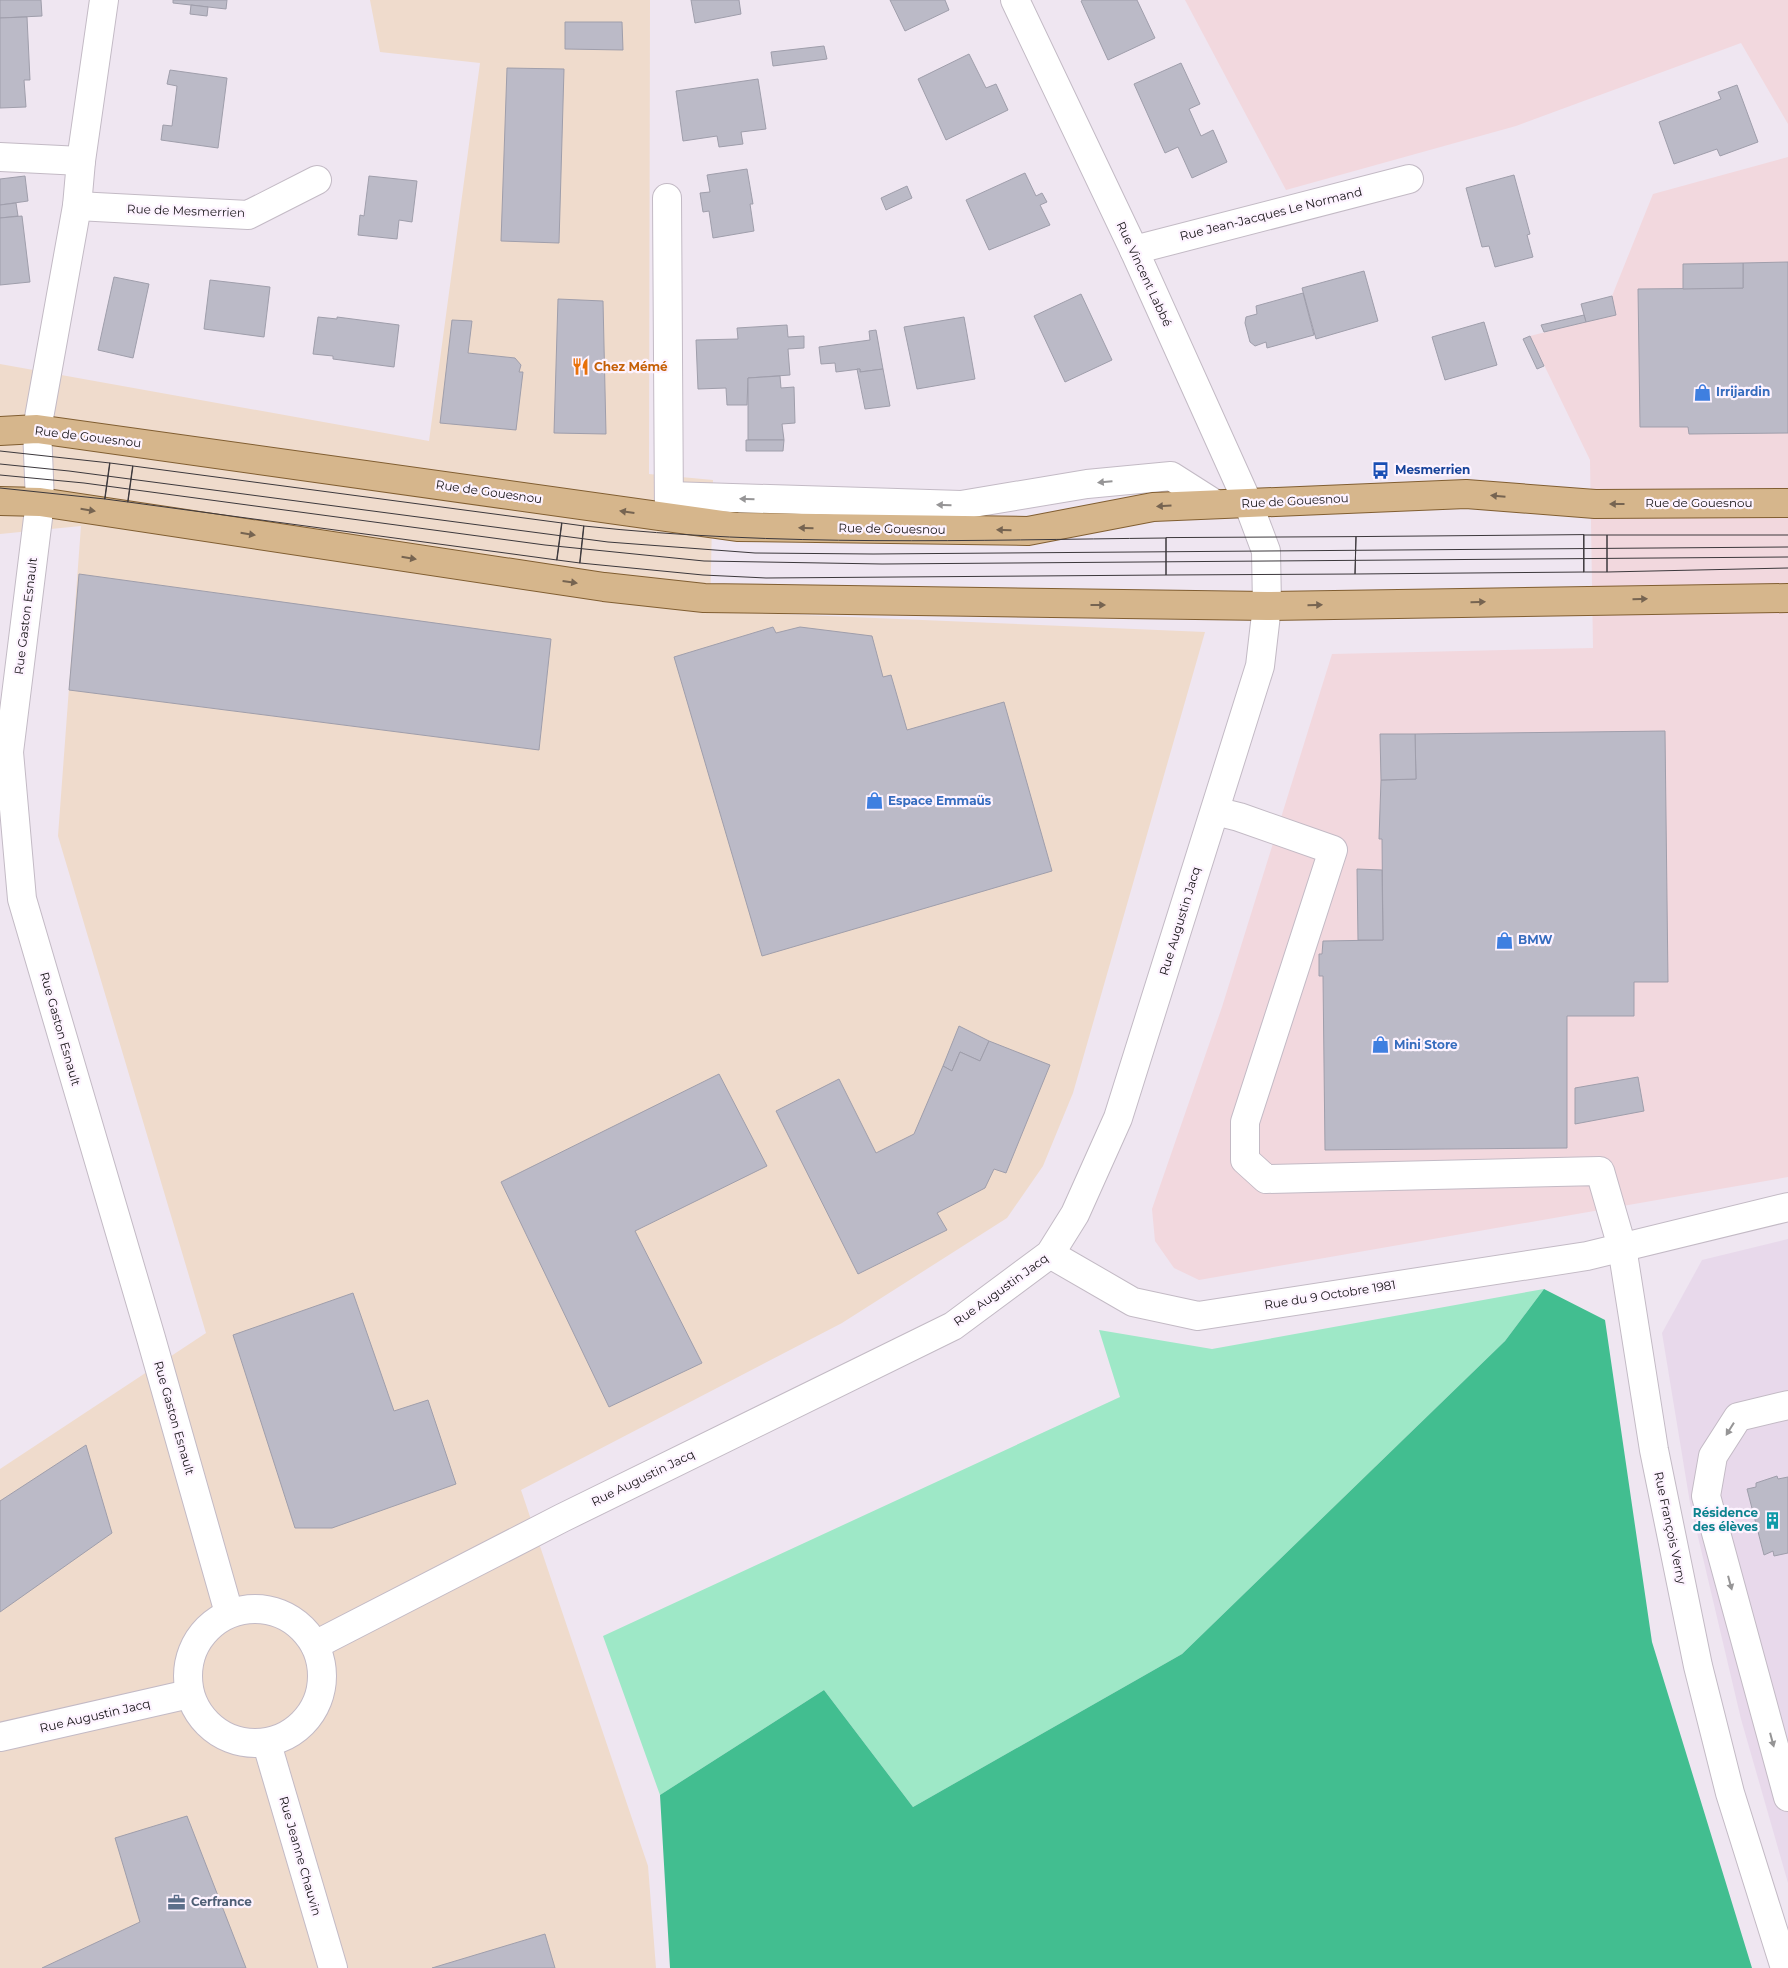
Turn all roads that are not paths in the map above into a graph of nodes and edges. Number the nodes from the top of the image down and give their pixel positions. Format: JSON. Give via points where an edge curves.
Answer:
{"nodes":[{"id":1,"x":104,"y":0,"type":"edge"},
{"id":2,"x":1015,"y":0,"type":"edge"},
{"id":3,"x":0,"y":157,"type":"edge"},
{"id":4,"x":81,"y":161,"type":"junction"},
{"id":5,"x":1409,"y":179,"type":"dead end"},
{"id":6,"x":317,"y":180,"type":"dead end"},
{"id":7,"x":667,"y":198,"type":"dead end"},
{"id":8,"x":77,"y":206,"type":"junction"},
{"id":9,"x":1134,"y":250,"type":"junction"},
{"id":10,"x":37,"y":428,"type":"junction"},
{"id":11,"x":0,"y":431,"type":"edge"},
{"id":12,"x":0,"y":501,"type":"edge"},
{"id":13,"x":40,"y":502,"type":"junction"},
{"id":14,"x":1788,"y":502,"type":"edge"},
{"id":15,"x":1248,"y":503,"type":"junction"},
{"id":16,"x":1215,"y":504,"type":"junction"},
{"id":17,"x":669,"y":507,"type":"junction"},
{"id":18,"x":1266,"y":551,"type":"joint"},
{"id":19,"x":1788,"y":598,"type":"edge"},
{"id":20,"x":1266,"y":606,"type":"junction"},
{"id":21,"x":1215,"y":811,"type":"junction"},
{"id":22,"x":1788,"y":1207,"type":"edge"},
{"id":23,"x":1622,"y":1247,"type":"junction"},
{"id":24,"x":1050,"y":1254,"type":"junction"},
{"id":25,"x":1788,"y":1405,"type":"edge"},
{"id":26,"x":229,"y":1614,"type":"junction"},
{"id":27,"x":315,"y":1644,"type":"junction"},
{"id":28,"x":189,"y":1694,"type":"junction"},
{"id":29,"x":0,"y":1736,"type":"edge"},
{"id":30,"x":267,"y":1744,"type":"junction"},
{"id":31,"x":1788,"y":1797,"type":"edge"},
{"id":32,"x":333,"y":1968,"type":"edge"},
{"id":33,"x":1785,"y":1968,"type":"edge"}],
"edges":[{"from":1,"to":4,"type":"street"},
{"from":2,"to":9,"type":"street","name":"Rue Vincent Labbé"},
{"from":3,"to":4,"type":"street"},
{"from":4,"to":8,"type":"street"},
{"from":5,"to":9,"type":"street","name":"Rue Jean-Jacques Le Normand"},
{"from":6,"to":8,"type":"street","name":"Rue de Mesmerrien","via":[[248,215]]},
{"from":7,"to":17,"type":"street"},
{"from":8,"to":10,"type":"street"},
{"from":9,"to":15,"type":"street","name":"Rue Vincent Labbé"},
{"from":10,"to":11,"type":"main road","name":"Rue de Gouesnou"},
{"from":10,"to":13,"type":"street","name":"Rue Gaston Esnault"},
{"from":17,"to":10,"type":"main road","name":"Rue de Gouesnou","one_way":true},
{"from":12,"to":13,"type":"main road"},
{"from":13,"to":20,"type":"main road","one_way":true,"via":[[604,587],[704,598]]},
{"from":13,"to":26,"type":"street","name":"Rue Gaston Esnault","via":[[9,752],[22,899]]},
{"from":14,"to":15,"type":"main road","name":"Rue de Gouesnou","one_way":true,"via":[[1595,504],[1466,494]]},
{"from":15,"to":16,"type":"main road","name":"Rue de Gouesnou"},
{"from":15,"to":18,"type":"street","name":"Rue Vincent Labbé"},
{"from":16,"to":17,"type":"main road","name":"Rue de Gouesnou","one_way":true,"via":[[1153,507],[1028,531],[737,527]]},
{"from":16,"to":17,"type":"street","one_way":true,"via":[[1171,476],[1087,484],[961,505]]},
{"from":18,"to":20,"type":"street","name":"Rue Augustin Jacq"},
{"from":20,"to":19,"type":"main road","one_way":true},
{"from":20,"to":21,"type":"street","name":"Rue Augustin Jacq","via":[[1260,666]]},
{"from":21,"to":23,"type":"street","name":"Rue François Verny","via":[[1333,850],[1245,1122],[1245,1160],[1266,1179],[1600,1171]]},
{"from":21,"to":24,"type":"street","name":"Rue Augustin Jacq","via":[[1118,1118],[1075,1214]]},
{"from":22,"to":23,"type":"street"},
{"from":23,"to":24,"type":"street","name":"Rue du 9 Octobre 1981","via":[[1587,1256],[1198,1316],[1133,1302]]},
{"from":23,"to":33,"type":"street","name":"Rue François Verny","via":[[1654,1450],[1698,1666],[1730,1793]]},
{"from":24,"to":27,"type":"street","name":"Rue Augustin Jacq","via":[[953,1326],[571,1513]]},
{"from":25,"to":31,"type":"street","one_way":true,"via":[[1738,1417],[1713,1456],[1706,1496]]},
{"from":26,"to":27,"type":"street","via":[[253,1608],[278,1612],[300,1625]]},
{"from":26,"to":28,"type":"street","via":[[209,1627],[194,1646],[187,1670]]},
{"from":27,"to":30,"type":"street","via":[[324,1675],[317,1706],[296,1731]]},
{"from":28,"to":29,"type":"street","name":"Rue Augustin Jacq"},
{"from":28,"to":30,"type":"street","via":[[200,1717],[218,1734],[242,1744]]},
{"from":30,"to":32,"type":"street","name":"Rue Jeanne Chauvin"}]}
